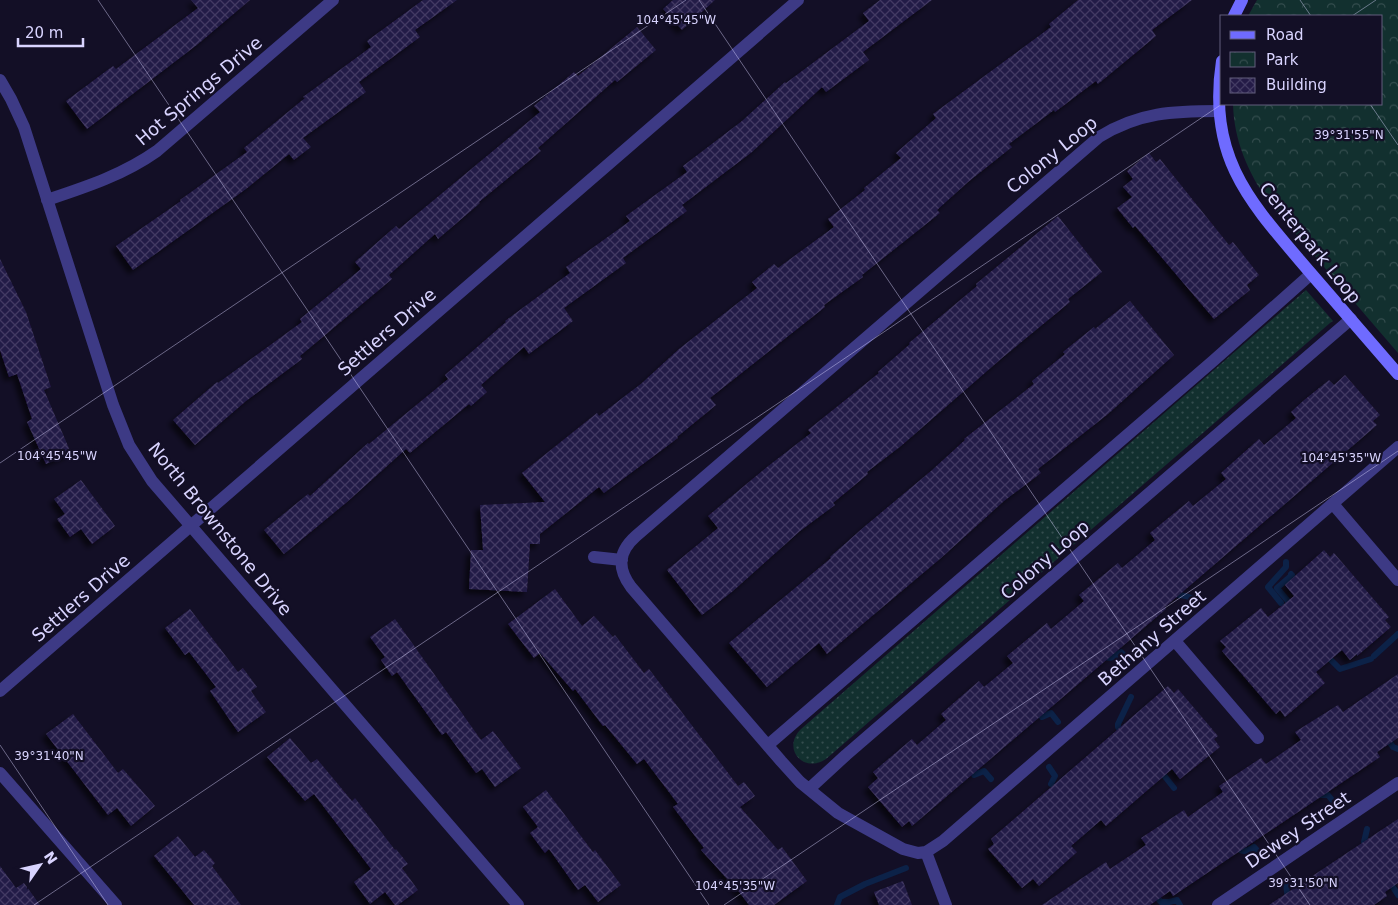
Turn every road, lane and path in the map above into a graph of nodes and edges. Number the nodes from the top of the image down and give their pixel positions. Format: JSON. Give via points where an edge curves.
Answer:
{"nodes":[{"id":1,"x":333,"y":0,"type":"edge"},
{"id":2,"x":798,"y":0,"type":"edge"},
{"id":3,"x":1242,"y":0,"type":"edge"},
{"id":4,"x":1234,"y":15,"type":"edge"},
{"id":5,"x":1220,"y":76,"type":"edge"},
{"id":6,"x":0,"y":80,"type":"edge"},
{"id":7,"x":1219,"y":111,"type":"junction"},
{"id":8,"x":47,"y":200,"type":"junction"},
{"id":9,"x":1312,"y":274,"type":"junction"},
{"id":10,"x":1351,"y":319,"type":"junction"},
{"id":11,"x":1398,"y":374,"type":"edge"},
{"id":12,"x":1398,"y":447,"type":"edge"},
{"id":13,"x":1333,"y":504,"type":"junction"},
{"id":14,"x":190,"y":526,"type":"junction"},
{"id":15,"x":594,"y":557,"type":"dead end"},
{"id":16,"x":622,"y":560,"type":"junction"},
{"id":17,"x":1398,"y":580,"type":"edge"},
{"id":18,"x":1175,"y":641,"type":"junction"},
{"id":19,"x":0,"y":691,"type":"edge"},
{"id":20,"x":1258,"y":738,"type":"dead end"},
{"id":21,"x":768,"y":746,"type":"junction"},
{"id":22,"x":0,"y":773,"type":"edge"},
{"id":23,"x":1398,"y":783,"type":"edge"},
{"id":24,"x":809,"y":789,"type":"junction"},
{"id":25,"x":926,"y":852,"type":"junction"},
{"id":26,"x":116,"y":905,"type":"edge"},
{"id":27,"x":518,"y":905,"type":"edge"},
{"id":28,"x":946,"y":905,"type":"edge"},
{"id":29,"x":1218,"y":905,"type":"edge"}],
"edges":[{"from":1,"to":8,"type":"street","name":"Hot Springs Drive","via":[[149,157],[109,178]]},
{"from":2,"to":14,"type":"street","name":"Settlers Drive"},
{"from":3,"to":4,"type":"street"},
{"from":5,"to":7,"type":"street","name":"Centerpark Loop"},
{"from":6,"to":8,"type":"street","name":"North Brownstone Drive","via":[[24,127]]},
{"from":7,"to":9,"type":"street","name":"Centerpark Loop","via":[[1225,144],[1245,191],[1265,220]]},
{"from":7,"to":16,"type":"street","name":"Colony Loop","via":[[1148,115],[1123,123],[1095,140],[636,536],[626,546]]},
{"from":8,"to":14,"type":"street","name":"North Brownstone Drive","via":[[129,445],[145,472]]},
{"from":9,"to":10,"type":"street","name":"Centerpark Loop"},
{"from":9,"to":21,"type":"street"},
{"from":10,"to":11,"type":"street","name":"Centerpark Loop"},
{"from":10,"to":24,"type":"street","name":"Colony Loop"},
{"from":12,"to":13,"type":"street","name":"Bethany Street"},
{"from":13,"to":17,"type":"street"},
{"from":13,"to":18,"type":"street","name":"Bethany Street"},
{"from":14,"to":19,"type":"street","name":"Settlers Drive"},
{"from":14,"to":27,"type":"street","name":"North Brownstone Drive"},
{"from":15,"to":16,"type":"street"},
{"from":16,"to":21,"type":"street","via":[[624,577],[631,587]]},
{"from":18,"to":20,"type":"street"},
{"from":18,"to":25,"type":"street","name":"Bethany Street","via":[[943,841]]},
{"from":21,"to":24,"type":"street"},
{"from":22,"to":26,"type":"street"},
{"from":23,"to":29,"type":"street","name":"Dewey Street"},
{"from":24,"to":25,"type":"street","via":[[838,813],[903,849],[918,854]]},
{"from":25,"to":28,"type":"street"}]}
